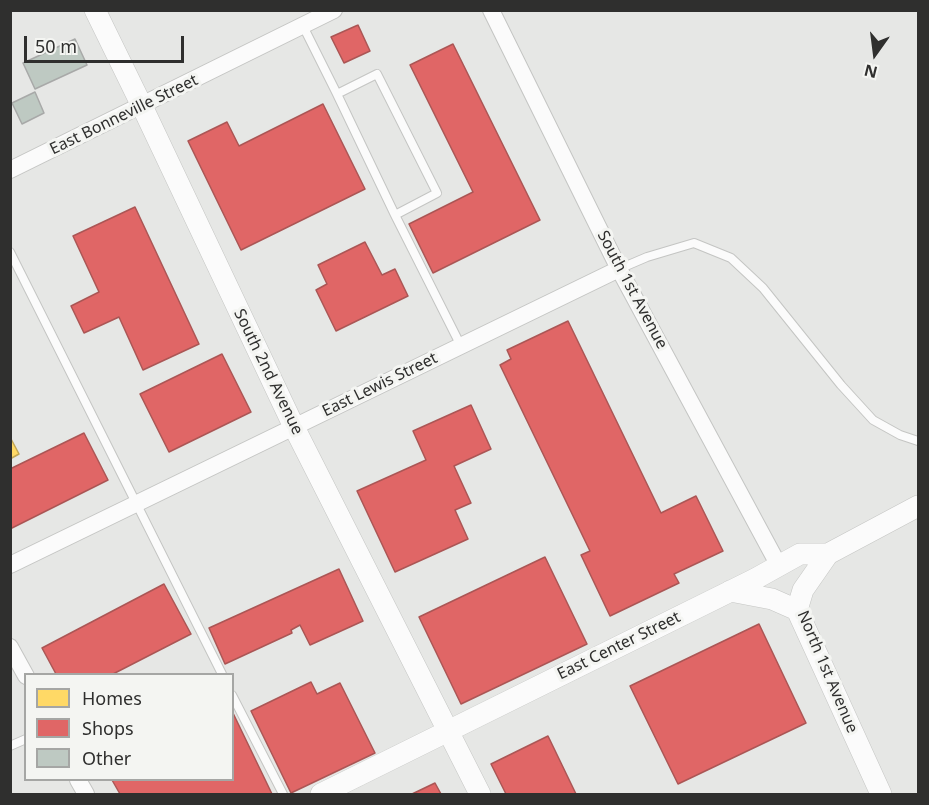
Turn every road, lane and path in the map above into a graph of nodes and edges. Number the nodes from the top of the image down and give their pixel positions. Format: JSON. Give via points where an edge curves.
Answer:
{"nodes":[{"id":1,"x":95,"y":10,"type":"edge"},
{"id":2,"x":334,"y":10,"type":"edge"},
{"id":3,"x":491,"y":10,"type":"edge"},
{"id":4,"x":303,"y":26,"type":"junction"},
{"id":5,"x":337,"y":94,"type":"junction"},
{"id":6,"x":142,"y":106,"type":"junction"},
{"id":7,"x":10,"y":170,"type":"edge"},
{"id":8,"x":395,"y":215,"type":"junction"},
{"id":9,"x":10,"y":252,"type":"edge"},
{"id":10,"x":620,"y":269,"type":"junction"},
{"id":11,"x":461,"y":346,"type":"junction"},
{"id":12,"x":294,"y":427,"type":"junction"},
{"id":13,"x":918,"y":441,"type":"edge"},
{"id":14,"x":136,"y":504,"type":"junction"},
{"id":15,"x":918,"y":506,"type":"edge"},
{"id":16,"x":828,"y":554,"type":"junction"},
{"id":17,"x":10,"y":565,"type":"edge"},
{"id":18,"x":779,"y":566,"type":"junction"},
{"id":19,"x":730,"y":591,"type":"junction"},
{"id":20,"x":797,"y":610,"type":"junction"},
{"id":21,"x":10,"y":647,"type":"edge"},
{"id":22,"x":24,"y":673,"type":"edge"},
{"id":23,"x":221,"y":673,"type":"edge"},
{"id":24,"x":234,"y":699,"type":"edge"},
{"id":25,"x":448,"y":731,"type":"junction"},
{"id":26,"x":24,"y":740,"type":"edge"},
{"id":27,"x":10,"y":746,"type":"edge"},
{"id":28,"x":79,"y":781,"type":"edge"},
{"id":29,"x":86,"y":795,"type":"edge"},
{"id":30,"x":283,"y":795,"type":"edge"},
{"id":31,"x":321,"y":795,"type":"edge"},
{"id":32,"x":480,"y":795,"type":"edge"},
{"id":33,"x":881,"y":795,"type":"edge"}],
"edges":[{"from":1,"to":6,"type":"street","name":"South 2nd Avenue"},
{"from":2,"to":4,"type":"street","name":"East Bonneville Street"},
{"from":3,"to":10,"type":"street","name":"South 1st Avenue"},
{"from":4,"to":5,"type":"lane"},
{"from":4,"to":6,"type":"street","name":"East Bonneville Street"},
{"from":5,"to":8,"type":"lane"},
{"from":5,"to":8,"type":"lane","via":[[377,74],[437,193]]},
{"from":6,"to":7,"type":"street","name":"East Bonneville Street"},
{"from":6,"to":12,"type":"street","name":"South 2nd Avenue"},
{"from":8,"to":11,"type":"lane"},
{"from":9,"to":14,"type":"lane"},
{"from":10,"to":11,"type":"street","name":"East Lewis Street"},
{"from":10,"to":13,"type":"lane","via":[[694,243],[731,258],[763,288],[873,420]]},
{"from":10,"to":18,"type":"street","name":"South 1st Avenue"},
{"from":11,"to":12,"type":"street","name":"East Lewis Street"},
{"from":12,"to":14,"type":"street","name":"East Lewis Street"},
{"from":12,"to":25,"type":"street","name":"South 2nd Avenue"},
{"from":14,"to":17,"type":"street","name":"East Lewis Street"},
{"from":14,"to":23,"type":"lane"},
{"from":15,"to":16,"type":"street","name":"East Center Street"},
{"from":16,"to":18,"type":"street","name":"East Center Street","via":[[801,554]]},
{"from":16,"to":20,"type":"street","name":"North 1st Avenue","via":[[803,590]]},
{"from":18,"to":19,"type":"street","name":"East Center Street"},
{"from":19,"to":20,"type":"street","via":[[772,599]]},
{"from":19,"to":25,"type":"street","name":"East Center Street"},
{"from":20,"to":33,"type":"street","name":"North 1st Avenue"},
{"from":21,"to":22,"type":"street"},
{"from":24,"to":30,"type":"lane"},
{"from":25,"to":31,"type":"street","name":"East Center Street"},
{"from":25,"to":32,"type":"street","name":"South 2nd Avenue"},
{"from":26,"to":27,"type":"lane"},
{"from":28,"to":29,"type":"street"}]}
